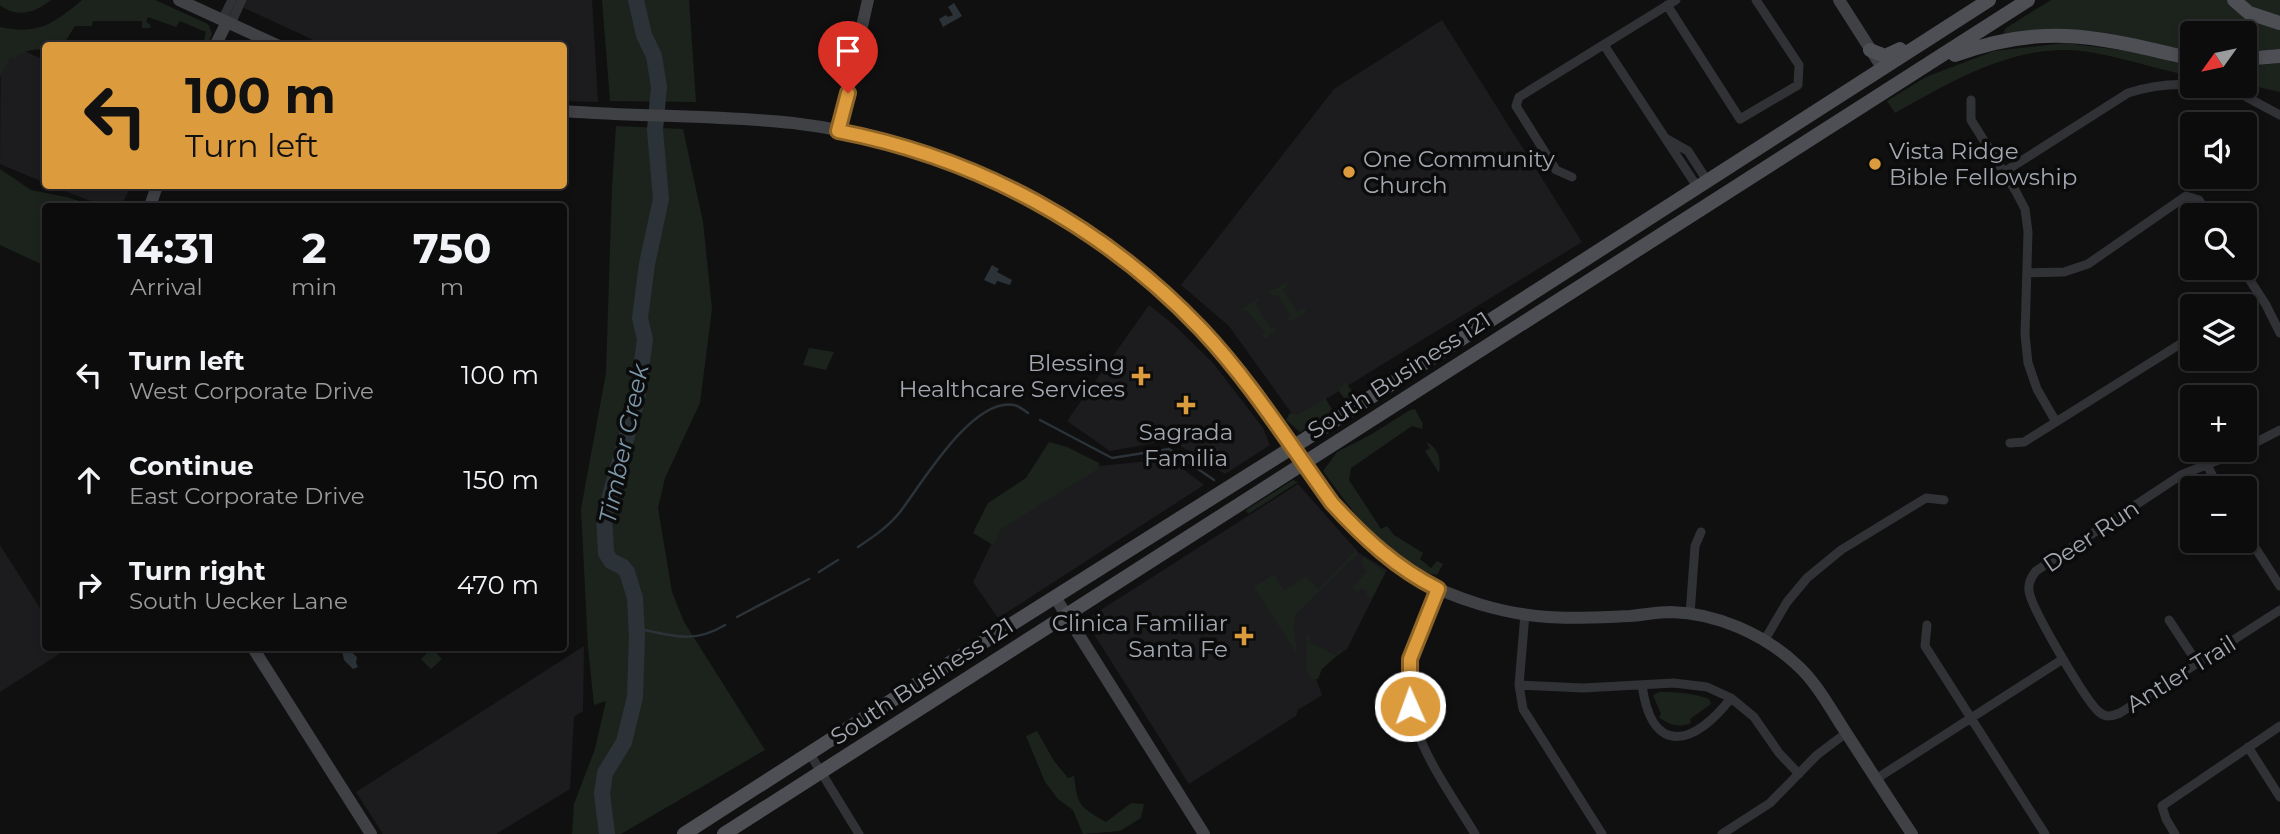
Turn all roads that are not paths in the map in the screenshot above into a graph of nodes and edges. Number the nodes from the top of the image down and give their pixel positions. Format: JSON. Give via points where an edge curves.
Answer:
{"nodes":[{"id":1,"x":179,"y":0,"type":"edge"},
{"id":2,"x":232,"y":0,"type":"edge"},
{"id":3,"x":242,"y":0,"type":"edge"},
{"id":4,"x":868,"y":0,"type":"edge"},
{"id":5,"x":1756,"y":0,"type":"edge"},
{"id":6,"x":1839,"y":0,"type":"edge"},
{"id":7,"x":1989,"y":0,"type":"edge"},
{"id":8,"x":2007,"y":0,"type":"edge"},
{"id":9,"x":2028,"y":0,"type":"edge"},
{"id":10,"x":2234,"y":0,"type":"edge"},
{"id":11,"x":1672,"y":3,"type":"edge"},
{"id":12,"x":227,"y":22,"type":"junction"},
{"id":13,"x":2280,"y":23,"type":"edge"},
{"id":14,"x":1990,"y":24,"type":"junction"},
{"id":15,"x":217,"y":42,"type":"edge"},
{"id":16,"x":270,"y":42,"type":"edge"},
{"id":17,"x":1604,"y":44,"type":"junction"},
{"id":18,"x":1918,"y":46,"type":"junction"},
{"id":19,"x":1870,"y":50,"type":"junction"},
{"id":20,"x":2180,"y":55,"type":"edge"},
{"id":21,"x":2280,"y":56,"type":"edge"},
{"id":22,"x":2258,"y":58,"type":"edge"},
{"id":23,"x":1883,"y":69,"type":"junction"},
{"id":24,"x":1915,"y":72,"type":"junction"},
{"id":25,"x":2180,"y":84,"type":"edge"},
{"id":26,"x":2248,"y":98,"type":"edge"},
{"id":27,"x":1970,"y":100,"type":"dead end"},
{"id":28,"x":567,"y":111,"type":"edge"},
{"id":29,"x":1849,"y":114,"type":"junction"},
{"id":30,"x":2280,"y":115,"type":"edge"},
{"id":31,"x":838,"y":131,"type":"junction"},
{"id":32,"x":1733,"y":165,"type":"junction"},
{"id":33,"x":2004,"y":172,"type":"junction"},
{"id":34,"x":1572,"y":177,"type":"dead end"},
{"id":35,"x":1703,"y":185,"type":"junction"},
{"id":36,"x":2201,"y":203,"type":"edge"},
{"id":37,"x":1701,"y":208,"type":"junction"},
{"id":38,"x":2026,"y":273,"type":"junction"},
{"id":39,"x":2250,"y":280,"type":"edge"},
{"id":40,"x":2259,"y":294,"type":"joint"},
{"id":41,"x":1487,"y":321,"type":"junction"},
{"id":42,"x":2280,"y":333,"type":"edge"},
{"id":43,"x":1498,"y":339,"type":"junction"},
{"id":44,"x":2180,"y":344,"type":"edge"},
{"id":45,"x":2056,"y":422,"type":"junction"},
{"id":46,"x":2280,"y":430,"type":"edge"},
{"id":47,"x":2257,"y":442,"type":"edge"},
{"id":48,"x":2010,"y":443,"type":"dead end"},
{"id":49,"x":1293,"y":447,"type":"junction"},
{"id":50,"x":2216,"y":462,"type":"edge"},
{"id":51,"x":1303,"y":463,"type":"junction"},
{"id":52,"x":2207,"y":466,"type":"junction"},
{"id":53,"x":2212,"y":476,"type":"edge"},
{"id":54,"x":1944,"y":500,"type":"dead end"},
{"id":55,"x":1701,"y":532,"type":"dead end"},
{"id":56,"x":2257,"y":551,"type":"edge"},
{"id":57,"x":2280,"y":586,"type":"edge"},
{"id":58,"x":1438,"y":589,"type":"junction"},
{"id":59,"x":1055,"y":597,"type":"junction"},
{"id":60,"x":2280,"y":610,"type":"edge"},
{"id":61,"x":1525,"y":614,"type":"junction"},
{"id":62,"x":1690,"y":614,"type":"junction"},
{"id":63,"x":1066,"y":615,"type":"junction"},
{"id":64,"x":2169,"y":620,"type":"dead end"},
{"id":65,"x":1927,"y":625,"type":"dead end"},
{"id":66,"x":1765,"y":641,"type":"junction"},
{"id":67,"x":255,"y":651,"type":"edge"},
{"id":68,"x":2063,"y":659,"type":"junction"},
{"id":69,"x":2198,"y":664,"type":"junction"},
{"id":70,"x":1520,"y":685,"type":"junction"},
{"id":71,"x":1642,"y":685,"type":"junction"},
{"id":72,"x":1731,"y":698,"type":"junction"},
{"id":73,"x":1971,"y":719,"type":"junction"},
{"id":74,"x":2280,"y":726,"type":"edge"},
{"id":75,"x":1846,"y":733,"type":"junction"},
{"id":76,"x":2248,"y":747,"type":"junction"},
{"id":77,"x":810,"y":754,"type":"junction"},
{"id":78,"x":821,"y":773,"type":"junction"},
{"id":79,"x":1799,"y":774,"type":"junction"},
{"id":80,"x":1876,"y":779,"type":"junction"},
{"id":81,"x":2280,"y":797,"type":"edge"},
{"id":82,"x":371,"y":834,"type":"edge"},
{"id":83,"x":684,"y":834,"type":"edge"},
{"id":84,"x":724,"y":834,"type":"edge"},
{"id":85,"x":859,"y":834,"type":"edge"},
{"id":86,"x":1204,"y":834,"type":"edge"},
{"id":87,"x":1475,"y":834,"type":"edge"},
{"id":88,"x":1602,"y":834,"type":"edge"},
{"id":89,"x":1721,"y":834,"type":"edge"},
{"id":90,"x":1912,"y":834,"type":"edge"},
{"id":91,"x":2045,"y":834,"type":"edge"},
{"id":92,"x":2175,"y":834,"type":"edge"}],
"edges":[{"from":1,"to":12,"type":"street"},
{"from":2,"to":12,"type":"street","via":[[225,14]]},
{"from":3,"to":12,"type":"street"},
{"from":4,"to":31,"type":"street"},
{"from":5,"to":11,"type":"street","via":[[1799,65],[1798,85],[1740,120]]},
{"from":6,"to":19,"type":"street"},
{"from":7,"to":18,"type":"main road","name":"South Business 121"},
{"from":8,"to":14,"type":"main road"},
{"from":9,"to":14,"type":"main road","name":"South Business 121"},
{"from":10,"to":13,"type":"main road","via":[[2249,13]]},
{"from":11,"to":17,"type":"street"},
{"from":12,"to":15,"type":"street"},
{"from":12,"to":16,"type":"street"},
{"from":14,"to":24,"type":"main road","name":"South Business 121"},
{"from":17,"to":34,"type":"street","via":[[1519,97],[1516,106],[1556,170]]},
{"from":17,"to":35,"type":"street","via":[[1663,137],[1688,151]]},
{"from":18,"to":19,"type":"main road","via":[[1905,45],[1885,56]]},
{"from":18,"to":23,"type":"main road","name":"South Business 121"},
{"from":19,"to":23,"type":"street"},
{"from":20,"to":24,"type":"main road","via":[[2113,40],[2050,35],[1985,44]]},
{"from":21,"to":22,"type":"main road"},
{"from":23,"to":29,"type":"main road"},
{"from":23,"to":32,"type":"main road","name":"South Business 121"},
{"from":24,"to":29,"type":"main road","name":"South Business 121"},
{"from":25,"to":33,"type":"street","via":[[2128,93]]},
{"from":26,"to":30,"type":"street"},
{"from":27,"to":33,"type":"street","via":[[1970,120]]},
{"from":28,"to":31,"type":"street","via":[[794,123]]},
{"from":29,"to":37,"type":"main road","name":"South Business 121"},
{"from":31,"to":49,"type":"street","via":[[941,158],[982,174],[1094,239],[1202,330]]},
{"from":32,"to":35,"type":"main road","name":"South Business 121"},
{"from":32,"to":37,"type":"main road","via":[[1731,177],[1702,199]]},
{"from":33,"to":38,"type":"street","via":[[2025,209]]},
{"from":35,"to":41,"type":"main road","name":"South Business 121"},
{"from":36,"to":38,"type":"street","via":[[2186,197],[2088,264],[2064,272]]},
{"from":37,"to":43,"type":"main road","name":"South Business 121"},
{"from":38,"to":45,"type":"street","via":[[2028,363]]},
{"from":39,"to":40,"type":"street"},
{"from":40,"to":42,"type":"street"},
{"from":41,"to":43,"type":"main road"},
{"from":41,"to":49,"type":"main road","name":"South Business 121"},
{"from":43,"to":51,"type":"main road","name":"South Business 121"},
{"from":44,"to":45,"type":"street"},
{"from":45,"to":48,"type":"street","via":[[2024,442]]},
{"from":46,"to":47,"type":"street","name":"Deer Run"},
{"from":49,"to":51,"type":"street"},
{"from":49,"to":59,"type":"main road","name":"South Business 121"},
{"from":50,"to":52,"type":"street","name":"Deer Run"},
{"from":51,"to":58,"type":"street","via":[[1369,542]]},
{"from":51,"to":63,"type":"main road","name":"South Business 121"},
{"from":52,"to":53,"type":"street"},
{"from":52,"to":68,"type":"street","name":"Deer Run","via":[[2181,475],[2036,571],[2029,591],[2032,601]]},
{"from":54,"to":66,"type":"street","via":[[1926,498],[1841,550],[1807,578]]},
{"from":55,"to":62,"type":"street","via":[[1695,546]]},
{"from":56,"to":57,"type":"street"},
{"from":58,"to":61,"type":"street"},
{"from":58,"to":87,"type":"street","via":[[1410,659],[1410,706],[1418,735]]},
{"from":59,"to":63,"type":"street"},
{"from":59,"to":77,"type":"main road","name":"South Business 121"},
{"from":60,"to":69,"type":"street","name":"Antler Trail"},
{"from":61,"to":62,"type":"street","via":[[1576,618]]},
{"from":61,"to":70,"type":"street"},
{"from":62,"to":66,"type":"street","via":[[1741,628]]},
{"from":63,"to":78,"type":"main road","name":"South Business 121"},
{"from":63,"to":86,"type":"street"},
{"from":64,"to":69,"type":"street"},
{"from":65,"to":73,"type":"street","via":[[1925,646]]},
{"from":66,"to":75,"type":"street","via":[[1815,684]]},
{"from":67,"to":82,"type":"street"},
{"from":68,"to":69,"type":"street","name":"Antler Trail","via":[[2098,712],[2108,716]]},
{"from":68,"to":73,"type":"street"},
{"from":70,"to":71,"type":"street"},
{"from":70,"to":88,"type":"street","via":[[1523,709]]},
{"from":71,"to":72,"type":"street","via":[[1707,687]]},
{"from":71,"to":72,"type":"street","via":[[1651,721],[1675,736],[1700,730]]},
{"from":72,"to":79,"type":"street","via":[[1754,717]]},
{"from":73,"to":80,"type":"street"},
{"from":73,"to":91,"type":"street"},
{"from":74,"to":76,"type":"street"},
{"from":75,"to":79,"type":"street"},
{"from":75,"to":80,"type":"street"},
{"from":76,"to":81,"type":"street"},
{"from":76,"to":92,"type":"street","via":[[2162,806]]},
{"from":77,"to":78,"type":"street"},
{"from":77,"to":83,"type":"main road","name":"South Business 121"},
{"from":78,"to":84,"type":"main road","name":"South Business 121"},
{"from":78,"to":85,"type":"street"},
{"from":79,"to":89,"type":"street","via":[[1770,803]]},
{"from":80,"to":90,"type":"street"}]}
